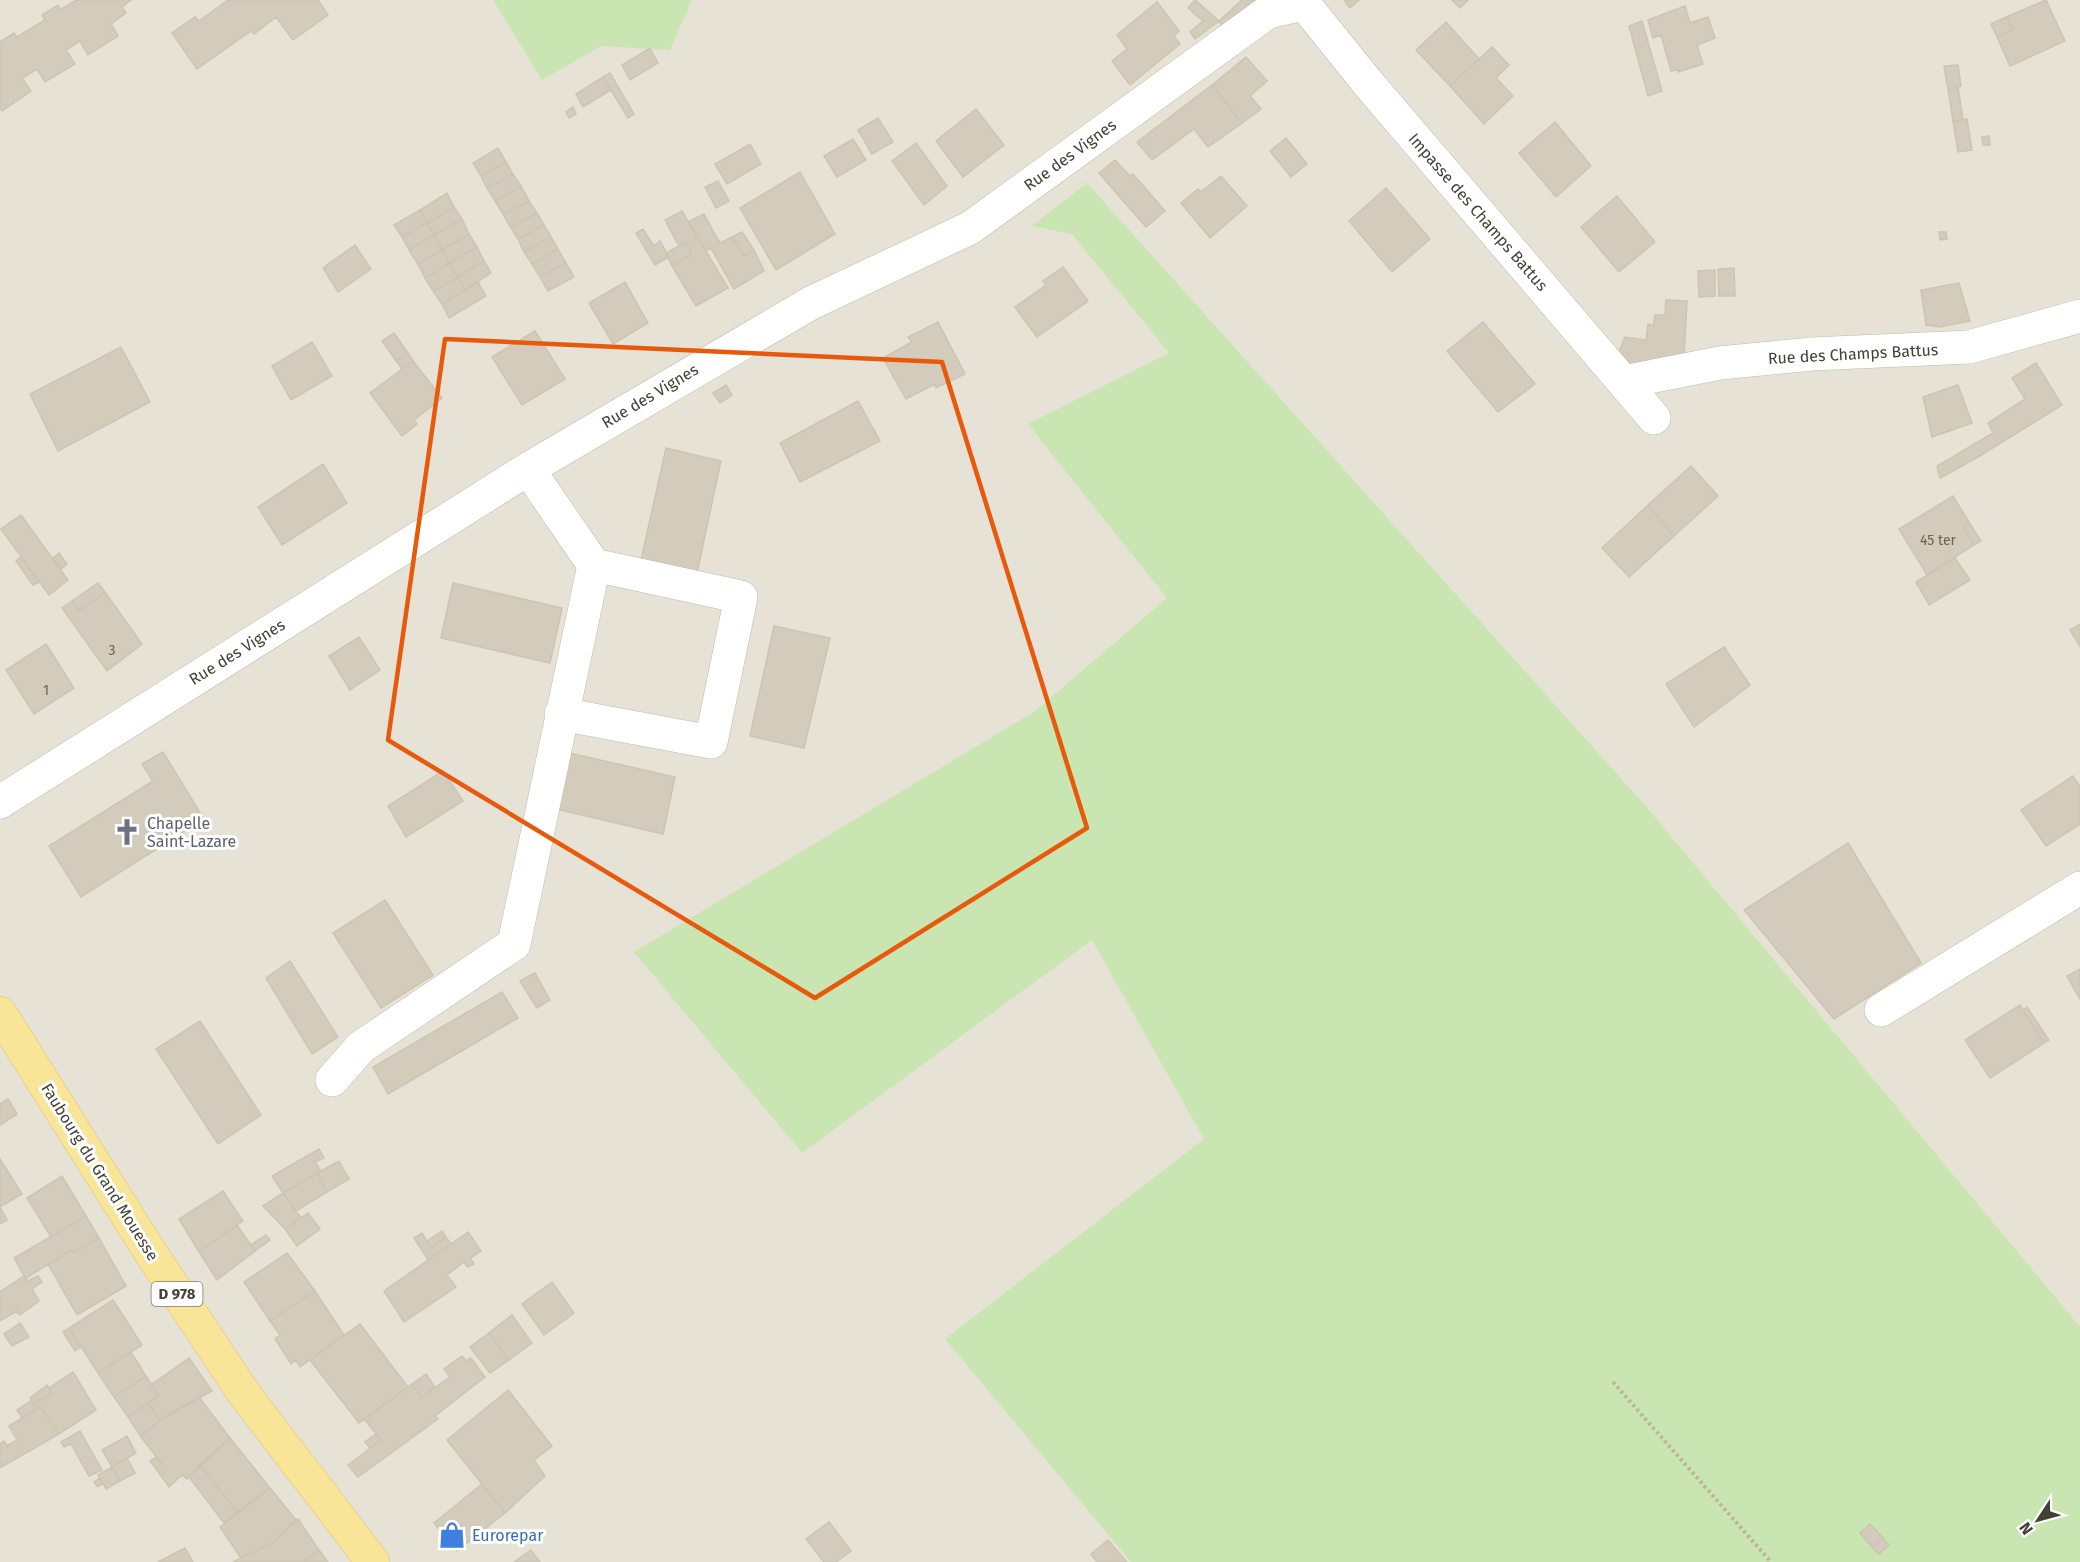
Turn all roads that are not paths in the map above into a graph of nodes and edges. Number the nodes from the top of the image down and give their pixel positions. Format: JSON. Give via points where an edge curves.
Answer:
{"nodes":[{"id":1,"x":1302,"y":2,"type":"edge"},
{"id":2,"x":2080,"y":316,"type":"edge"},
{"id":3,"x":1624,"y":382,"type":"junction"},
{"id":4,"x":1654,"y":418,"type":"dead end"},
{"id":5,"x":528,"y":469,"type":"junction"},
{"id":6,"x":594,"y":565,"type":"junction"},
{"id":7,"x":561,"y":714,"type":"junction"},
{"id":8,"x":0,"y":802,"type":"edge"},
{"id":9,"x":2080,"y":888,"type":"edge"},
{"id":10,"x":1881,"y":1010,"type":"dead end"},
{"id":11,"x":0,"y":1013,"type":"edge"},
{"id":12,"x":332,"y":1080,"type":"dead end"},
{"id":13,"x":374,"y":1562,"type":"edge"}],
"edges":[{"from":1,"to":3,"type":"street","name":"Impasse des Champs Battus"},
{"from":1,"to":5,"type":"street","name":"Rue des Vignes","via":[[1268,12],[970,228],[812,303]]},
{"from":2,"to":3,"type":"street","name":"Rue des Champs Battus","via":[[1969,347],[1812,354],[1720,363]]},
{"from":3,"to":4,"type":"street","name":"Impasse des Champs Battus"},
{"from":5,"to":6,"type":"street"},
{"from":5,"to":8,"type":"street","name":"Rue des Vignes"},
{"from":6,"to":7,"type":"street"},
{"from":6,"to":7,"type":"street","via":[[741,597],[711,742]]},
{"from":7,"to":12,"type":"street","via":[[514,944],[361,1047]]},
{"from":9,"to":10,"type":"street"},
{"from":11,"to":13,"type":"main road","name":"Faubourg du Grand Mouesse","number":"D 978","via":[[245,1395]]}]}
